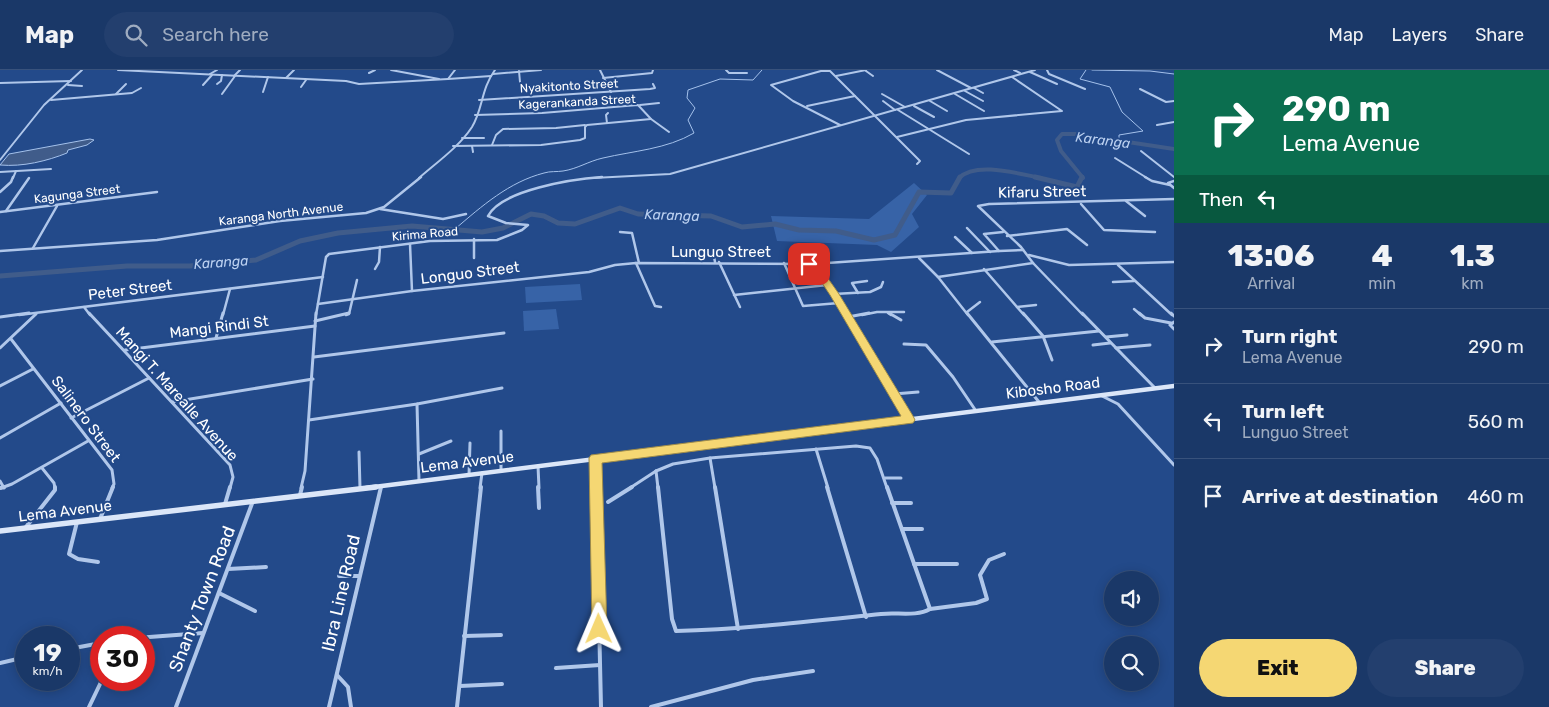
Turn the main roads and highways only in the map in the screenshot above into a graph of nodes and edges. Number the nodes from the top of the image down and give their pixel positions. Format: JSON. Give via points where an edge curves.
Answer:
{"nodes":[{"id":1,"x":1174,"y":386,"type":"edge"},
{"id":2,"x":936,"y":416,"type":"joint"},
{"id":3,"x":0,"y":531,"type":"edge"}],
"edges":[{"from":1,"to":2,"type":"main road","name":"Kibosho Road"},
{"from":2,"to":3,"type":"main road","name":"Lema Avenue"}]}
